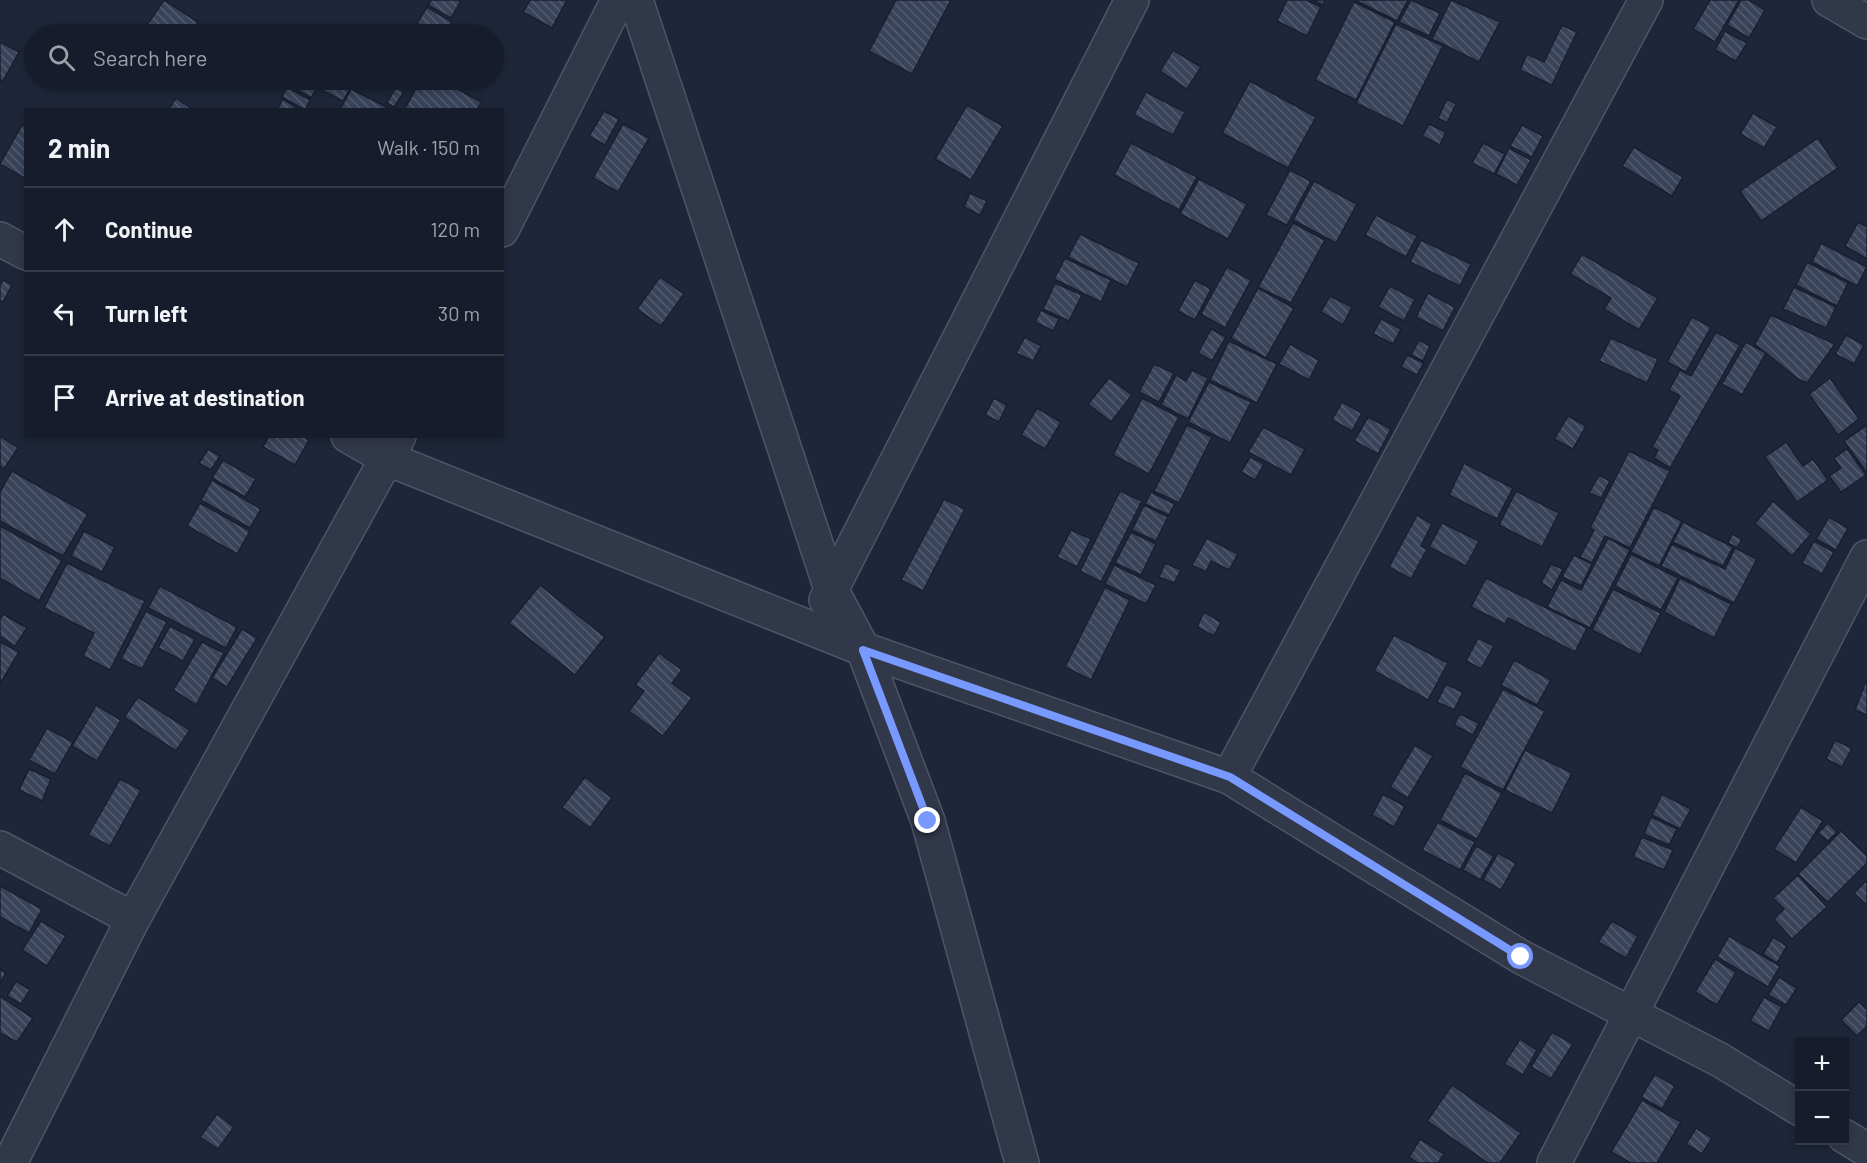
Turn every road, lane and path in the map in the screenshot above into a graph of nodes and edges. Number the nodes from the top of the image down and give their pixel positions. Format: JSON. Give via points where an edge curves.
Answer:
{"nodes":[{"id":1,"x":618,"y":0,"type":"edge"},
{"id":2,"x":636,"y":0,"type":"edge"},
{"id":3,"x":1132,"y":0,"type":"edge"},
{"id":4,"x":1646,"y":0,"type":"edge"},
{"id":5,"x":1829,"y":0,"type":"edge"},
{"id":6,"x":1867,"y":22,"type":"edge"},
{"id":7,"x":504,"y":226,"type":"edge"},
{"id":8,"x":0,"y":239,"type":"edge"},
{"id":9,"x":24,"y":252,"type":"edge"},
{"id":10,"x":356,"y":438,"type":"edge"},
{"id":11,"x":393,"y":448,"type":"edge"},
{"id":12,"x":1867,"y":557,"type":"edge"},
{"id":13,"x":831,"y":589,"type":"junction"},
{"id":14,"x":813,"y":629,"type":"junction"},
{"id":15,"x":863,"y":650,"type":"junction"},
{"id":16,"x":1230,"y":777,"type":"junction"},
{"id":17,"x":0,"y":848,"type":"edge"},
{"id":18,"x":133,"y":919,"type":"junction"},
{"id":19,"x":1632,"y":1015,"type":"junction"},
{"id":20,"x":1795,"y":1106,"type":"edge"},
{"id":21,"x":1849,"y":1139,"type":"edge"},
{"id":22,"x":1867,"y":1150,"type":"edge"},
{"id":23,"x":10,"y":1163,"type":"edge"},
{"id":24,"x":1022,"y":1163,"type":"edge"},
{"id":25,"x":1554,"y":1163,"type":"edge"}],
"edges":[{"from":1,"to":7,"type":"street"},
{"from":2,"to":13,"type":"street"},
{"from":3,"to":13,"type":"street"},
{"from":4,"to":16,"type":"street"},
{"from":5,"to":6,"type":"street"},
{"from":8,"to":9,"type":"street"},
{"from":10,"to":11,"type":"street"},
{"from":11,"to":14,"type":"street"},
{"from":11,"to":18,"type":"street"},
{"from":12,"to":19,"type":"street"},
{"from":13,"to":14,"type":"street"},
{"from":13,"to":15,"type":"street"},
{"from":14,"to":15,"type":"street"},
{"from":15,"to":16,"type":"street"},
{"from":15,"to":24,"type":"street","via":[[928,821]]},
{"from":16,"to":19,"type":"street","via":[[1521,957]]},
{"from":17,"to":18,"type":"street"},
{"from":18,"to":23,"type":"street"},
{"from":19,"to":20,"type":"street","via":[[1720,1060]]},
{"from":19,"to":25,"type":"street"},
{"from":21,"to":22,"type":"street"}]}
